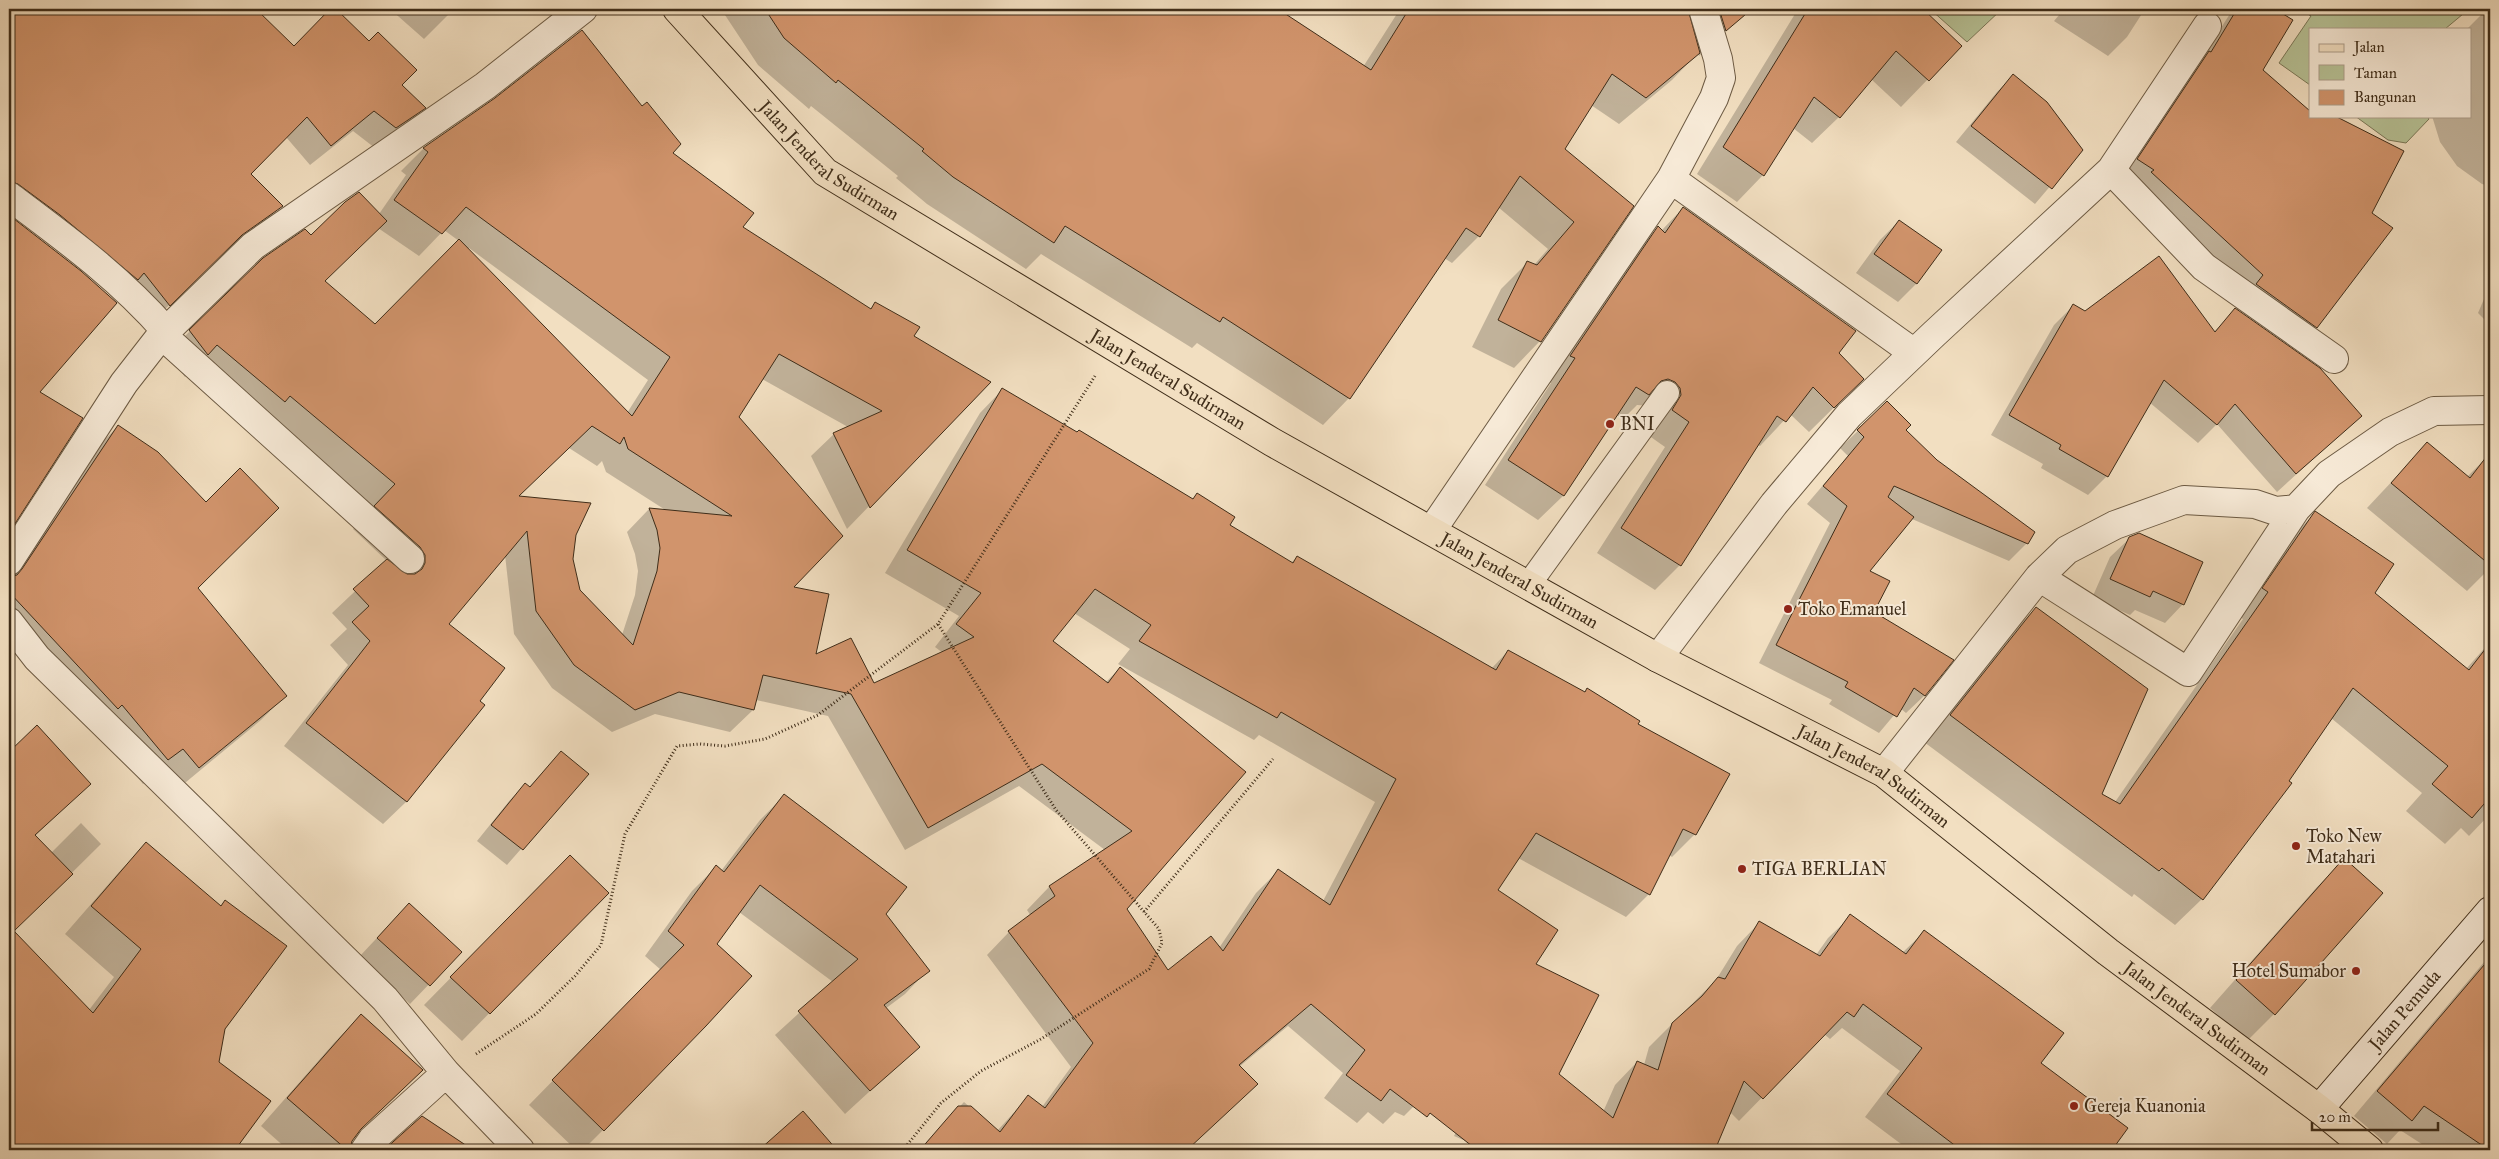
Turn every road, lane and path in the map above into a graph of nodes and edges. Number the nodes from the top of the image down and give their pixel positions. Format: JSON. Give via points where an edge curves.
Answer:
{"nodes":[{"id":1,"x":583,"y":9,"type":"edge"},
{"id":2,"x":677,"y":9,"type":"edge"},
{"id":3,"x":1703,"y":9,"type":"edge"},
{"id":4,"x":2207,"y":26,"type":"dead end"},
{"id":5,"x":2111,"y":170,"type":"junction"},
{"id":6,"x":1671,"y":179,"type":"junction"},
{"id":7,"x":9,"y":196,"type":"edge"},
{"id":8,"x":164,"y":333,"type":"junction"},
{"id":9,"x":1114,"y":346,"type":"junction"},
{"id":10,"x":1914,"y":353,"type":"junction"},
{"id":11,"x":2334,"y":359,"type":"dead end"},
{"id":12,"x":1667,"y":393,"type":"dead end"},
{"id":13,"x":2490,"y":410,"type":"edge"},
{"id":14,"x":2296,"y":509,"type":"junction"},
{"id":15,"x":1432,"y":530,"type":"junction"},
{"id":16,"x":410,"y":559,"type":"dead end"},
{"id":17,"x":9,"y":561,"type":"edge"},
{"id":18,"x":2039,"y":577,"type":"junction"},
{"id":19,"x":1529,"y":584,"type":"junction"},
{"id":20,"x":9,"y":622,"type":"edge"},
{"id":21,"x":938,"y":624,"type":"junction"},
{"id":22,"x":1658,"y":658,"type":"junction"},
{"id":23,"x":1273,"y":759,"type":"dead end"},
{"id":24,"x":1884,"y":773,"type":"junction"},
{"id":25,"x":2490,"y":911,"type":"edge"},
{"id":26,"x":1144,"y":912,"type":"junction"},
{"id":27,"x":446,"y":1073,"type":"junction"},
{"id":28,"x":2319,"y":1110,"type":"junction"},
{"id":29,"x":365,"y":1150,"type":"edge"},
{"id":30,"x":520,"y":1150,"type":"edge"},
{"id":31,"x":903,"y":1150,"type":"edge"},
{"id":32,"x":2369,"y":1150,"type":"edge"}],
"edges":[{"from":1,"to":8,"type":"street","via":[[485,86],[253,246]]},
{"from":2,"to":9,"type":"main road","name":"Jalan Jenderal Sudirman","via":[[825,172]]},
{"from":3,"to":6,"type":"street","via":[[1721,78],[1714,98]]},
{"from":4,"to":5,"type":"street"},
{"from":5,"to":10,"type":"street"},
{"from":5,"to":11,"type":"street","via":[[2204,267]]},
{"from":6,"to":10,"type":"street"},
{"from":6,"to":15,"type":"street"},
{"from":7,"to":8,"type":"street","via":[[88,254],[140,301]]},
{"from":8,"to":16,"type":"street"},
{"from":8,"to":17,"type":"street","via":[[124,383]]},
{"from":9,"to":15,"type":"main road","name":"Jalan Jenderal Sudirman","via":[[1272,442]]},
{"from":9,"to":21,"type":"path"},
{"from":10,"to":22,"type":"street","via":[[1850,415],[1774,504]]},
{"from":12,"to":19,"type":"lane"},
{"from":13,"to":14,"type":"street","via":[[2434,411],[2390,432],[2329,474]]},
{"from":14,"to":18,"type":"street","via":[[2276,511],[2254,504],[2184,500],[2115,525],[2067,550]]},
{"from":14,"to":18,"type":"street","via":[[2188,672]]},
{"from":15,"to":19,"type":"main road","name":"Jalan Jenderal Sudirman"},
{"from":18,"to":24,"type":"street"},
{"from":19,"to":22,"type":"main road","name":"Jalan Jenderal Sudirman"},
{"from":20,"to":27,"type":"street","via":[[37,658],[385,999]]},
{"from":21,"to":26,"type":"path","via":[[1056,810]]},
{"from":21,"to":27,"type":"path","via":[[818,715],[765,739],[726,746],[677,746],[625,834],[602,945],[536,1014]]},
{"from":22,"to":24,"type":"main road","name":"Jalan Jenderal Sudirman"},
{"from":23,"to":26,"type":"path"},
{"from":24,"to":28,"type":"main road","name":"Jalan Jenderal Sudirman","via":[[2108,952]]},
{"from":25,"to":28,"type":"street","name":"Jalan Pemuda"},
{"from":26,"to":31,"type":"path","via":[[1159,930],[1162,943],[1149,969],[1041,1039],[981,1071],[941,1103]]},
{"from":27,"to":29,"type":"street"},
{"from":27,"to":30,"type":"street"},
{"from":28,"to":32,"type":"main road","name":"Jalan Jenderal Sudirman"}]}
